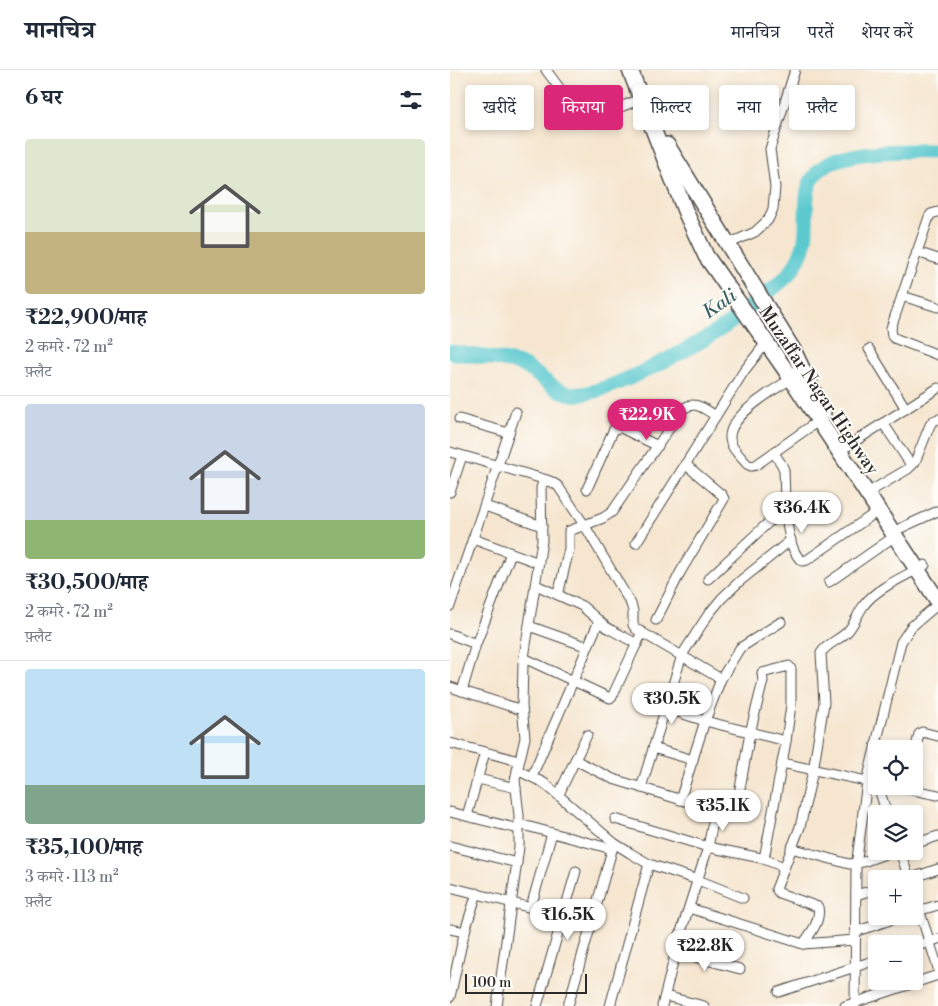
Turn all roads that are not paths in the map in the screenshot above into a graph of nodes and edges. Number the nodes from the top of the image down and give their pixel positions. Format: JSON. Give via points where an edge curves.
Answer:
{"nodes":[{"id":1,"x":546,"y":70,"type":"edge"},
{"id":2,"x":630,"y":70,"type":"edge"},
{"id":3,"x":795,"y":70,"type":"edge"},
{"id":4,"x":636,"y":85,"type":"edge"},
{"id":5,"x":633,"y":108,"type":"edge"},
{"id":6,"x":653,"y":130,"type":"edge"},
{"id":7,"x":658,"y":130,"type":"edge"},
{"id":8,"x":938,"y":212,"type":"edge"},
{"id":9,"x":729,"y":246,"type":"junction"},
{"id":10,"x":917,"y":252,"type":"junction"},
{"id":11,"x":938,"y":259,"type":"edge"},
{"id":12,"x":902,"y":296,"type":"junction"},
{"id":13,"x":938,"y":307,"type":"edge"},
{"id":14,"x":764,"y":340,"type":"junction"},
{"id":15,"x":869,"y":350,"type":"dead end"},
{"id":16,"x":938,"y":355,"type":"edge"},
{"id":17,"x":791,"y":379,"type":"junction"},
{"id":18,"x":938,"y":388,"type":"edge"},
{"id":19,"x":906,"y":408,"type":"junction"},
{"id":20,"x":516,"y":412,"type":"dead end"},
{"id":21,"x":716,"y":416,"type":"junction"},
{"id":22,"x":459,"y":418,"type":"dead end"},
{"id":23,"x":938,"y":418,"type":"edge"},
{"id":24,"x":818,"y":421,"type":"junction"},
{"id":25,"x":883,"y":423,"type":"junction"},
{"id":26,"x":509,"y":433,"type":"junction"},
{"id":27,"x":658,"y":446,"type":"junction"},
{"id":28,"x":846,"y":447,"type":"junction"},
{"id":29,"x":450,"y":452,"type":"edge"},
{"id":30,"x":774,"y":453,"type":"junction"},
{"id":31,"x":462,"y":456,"type":"junction"},
{"id":32,"x":685,"y":464,"type":"junction"},
{"id":33,"x":911,"y":465,"type":"junction"},
{"id":34,"x":498,"y":466,"type":"junction"},
{"id":35,"x":547,"y":480,"type":"junction"},
{"id":36,"x":588,"y":488,"type":"dead end"},
{"id":37,"x":874,"y":489,"type":"junction"},
{"id":38,"x":450,"y":492,"type":"edge"},
{"id":39,"x":485,"y":506,"type":"junction"},
{"id":40,"x":786,"y":506,"type":"junction"},
{"id":41,"x":878,"y":511,"type":"junction"},
{"id":42,"x":938,"y":511,"type":"edge"},
{"id":43,"x":542,"y":526,"type":"junction"},
{"id":44,"x":585,"y":526,"type":"junction"},
{"id":45,"x":898,"y":532,"type":"junction"},
{"id":46,"x":473,"y":539,"type":"junction"},
{"id":47,"x":791,"y":540,"type":"junction"},
{"id":48,"x":636,"y":542,"type":"dead end"},
{"id":49,"x":511,"y":553,"type":"junction"},
{"id":50,"x":539,"y":563,"type":"junction"},
{"id":51,"x":921,"y":567,"type":"junction"},
{"id":52,"x":708,"y":579,"type":"dead end"},
{"id":53,"x":828,"y":582,"type":"dead end"},
{"id":54,"x":938,"y":584,"type":"edge"},
{"id":55,"x":536,"y":585,"type":"junction"},
{"id":56,"x":558,"y":595,"type":"junction"},
{"id":57,"x":938,"y":602,"type":"edge"},
{"id":58,"x":450,"y":606,"type":"edge"},
{"id":59,"x":656,"y":620,"type":"dead end"},
{"id":60,"x":599,"y":621,"type":"junction"},
{"id":61,"x":781,"y":622,"type":"dead end"},
{"id":62,"x":529,"y":626,"type":"junction"},
{"id":63,"x":642,"y":632,"type":"junction"},
{"id":64,"x":450,"y":634,"type":"edge"},
{"id":65,"x":476,"y":644,"type":"junction"},
{"id":66,"x":637,"y":644,"type":"junction"},
{"id":67,"x":588,"y":647,"type":"junction"},
{"id":68,"x":682,"y":655,"type":"junction"},
{"id":69,"x":524,"y":658,"type":"junction"},
{"id":70,"x":721,"y":679,"type":"junction"},
{"id":71,"x":573,"y":680,"type":"junction"},
{"id":72,"x":450,"y":687,"type":"edge"},
{"id":73,"x":462,"y":691,"type":"junction"},
{"id":74,"x":664,"y":708,"type":"junction"},
{"id":75,"x":522,"y":710,"type":"junction"},
{"id":76,"x":706,"y":720,"type":"junction"},
{"id":77,"x":750,"y":733,"type":"junction"},
{"id":78,"x":586,"y":735,"type":"dead end"},
{"id":79,"x":938,"y":736,"type":"edge"},
{"id":80,"x":880,"y":740,"type":"edge"},
{"id":81,"x":918,"y":740,"type":"edge"},
{"id":82,"x":786,"y":742,"type":"junction"},
{"id":83,"x":450,"y":743,"type":"edge"},
{"id":84,"x":652,"y":748,"type":"junction"},
{"id":85,"x":485,"y":752,"type":"junction"},
{"id":86,"x":575,"y":760,"type":"junction"},
{"id":87,"x":693,"y":760,"type":"junction"},
{"id":88,"x":782,"y":764,"type":"junction"},
{"id":89,"x":518,"y":765,"type":"junction"},
{"id":90,"x":814,"y":770,"type":"junction"},
{"id":91,"x":532,"y":776,"type":"junction"},
{"id":92,"x":478,"y":779,"type":"junction"},
{"id":93,"x":868,"y":781,"type":"edge"},
{"id":94,"x":516,"y":788,"type":"junction"},
{"id":95,"x":641,"y":788,"type":"junction"},
{"id":96,"x":923,"y":792,"type":"edge"},
{"id":97,"x":558,"y":794,"type":"junction"},
{"id":98,"x":870,"y":795,"type":"edge"},
{"id":99,"x":938,"y":795,"type":"edge"},
{"id":100,"x":680,"y":800,"type":"junction"},
{"id":101,"x":450,"y":812,"type":"edge"},
{"id":102,"x":467,"y":816,"type":"junction"},
{"id":103,"x":734,"y":816,"type":"dead end"},
{"id":104,"x":615,"y":819,"type":"dead end"},
{"id":105,"x":519,"y":827,"type":"junction"},
{"id":106,"x":552,"y":834,"type":"junction"},
{"id":107,"x":938,"y":836,"type":"edge"},
{"id":108,"x":923,"y":841,"type":"edge"},
{"id":109,"x":450,"y":846,"type":"edge"},
{"id":110,"x":613,"y":846,"type":"junction"},
{"id":111,"x":708,"y":846,"type":"junction"},
{"id":112,"x":791,"y":848,"type":"junction"},
{"id":113,"x":764,"y":859,"type":"junction"},
{"id":114,"x":868,"y":860,"type":"edge"},
{"id":115,"x":517,"y":863,"type":"junction"},
{"id":116,"x":649,"y":864,"type":"junction"},
{"id":117,"x":857,"y":864,"type":"junction"},
{"id":118,"x":784,"y":867,"type":"junction"},
{"id":119,"x":938,"y":869,"type":"edge"},
{"id":120,"x":576,"y":870,"type":"dead end"},
{"id":121,"x":923,"y":874,"type":"edge"},
{"id":122,"x":698,"y":880,"type":"junction"},
{"id":123,"x":450,"y":887,"type":"edge"},
{"id":124,"x":868,"y":891,"type":"edge"},
{"id":125,"x":477,"y":894,"type":"junction"},
{"id":126,"x":856,"y":895,"type":"junction"},
{"id":127,"x":743,"y":898,"type":"dead end"},
{"id":128,"x":510,"y":902,"type":"junction"},
{"id":129,"x":938,"y":904,"type":"edge"},
{"id":130,"x":531,"y":907,"type":"junction"},
{"id":131,"x":689,"y":908,"type":"junction"},
{"id":132,"x":923,"y":909,"type":"edge"},
{"id":133,"x":564,"y":916,"type":"junction"},
{"id":134,"x":923,"y":922,"type":"edge"},
{"id":135,"x":881,"y":925,"type":"edge"},
{"id":136,"x":450,"y":929,"type":"edge"},
{"id":137,"x":465,"y":932,"type":"junction"},
{"id":138,"x":855,"y":936,"type":"junction"},
{"id":139,"x":934,"y":940,"type":"edge"},
{"id":140,"x":803,"y":944,"type":"junction"},
{"id":141,"x":676,"y":952,"type":"junction"},
{"id":142,"x":868,"y":963,"type":"edge"},
{"id":143,"x":855,"y":967,"type":"junction"},
{"id":144,"x":938,"y":968,"type":"edge"},
{"id":145,"x":453,"y":969,"type":"edge"},
{"id":146,"x":740,"y":969,"type":"dead end"},
{"id":147,"x":938,"y":975,"type":"edge"},
{"id":148,"x":779,"y":992,"type":"dead end"},
{"id":149,"x":665,"y":996,"type":"junction"},
{"id":150,"x":450,"y":997,"type":"edge"},
{"id":151,"x":855,"y":1004,"type":"edge"},
{"id":152,"x":497,"y":1006,"type":"edge"},
{"id":153,"x":537,"y":1006,"type":"edge"},
{"id":154,"x":568,"y":1006,"type":"edge"},
{"id":155,"x":610,"y":1006,"type":"edge"},
{"id":156,"x":662,"y":1006,"type":"edge"},
{"id":157,"x":704,"y":1006,"type":"edge"},
{"id":158,"x":845,"y":1006,"type":"edge"}],
"edges":[{"from":1,"to":5,"type":"street","via":[[586,119]]},
{"from":2,"to":4,"type":"main road","name":"Muzaffar Nagar Highway"},
{"from":3,"to":9,"type":"street","via":[[770,149],[775,187],[773,209],[762,227]]},
{"from":6,"to":14,"type":"main road","name":"Muzaffar Nagar Highway","via":[[706,256]]},
{"from":7,"to":9,"type":"main road","name":"Muzaffar Nagar Highway"},
{"from":8,"to":10,"type":"street","via":[[929,217]]},
{"from":9,"to":28,"type":"main road","name":"Muzaffar Nagar Highway","via":[[801,366],[820,408]]},
{"from":10,"to":11,"type":"street"},
{"from":10,"to":12,"type":"street"},
{"from":12,"to":13,"type":"street"},
{"from":12,"to":16,"type":"street","via":[[891,328],[892,336]]},
{"from":14,"to":17,"type":"main road","name":"Muzaffar Nagar Highway"},
{"from":14,"to":21,"type":"street"},
{"from":15,"to":19,"type":"street"},
{"from":17,"to":24,"type":"main road","name":"Muzaffar Nagar Highway"},
{"from":17,"to":30,"type":"street","via":[[743,412],[731,431],[732,446],[751,466]]},
{"from":18,"to":19,"type":"street"},
{"from":19,"to":25,"type":"street"},
{"from":20,"to":26,"type":"street"},
{"from":21,"to":27,"type":"street","via":[[697,405],[686,406]]},
{"from":21,"to":32,"type":"street"},
{"from":22,"to":26,"type":"street"},
{"from":23,"to":33,"type":"street","via":[[933,420]]},
{"from":24,"to":30,"type":"street"},
{"from":24,"to":41,"type":"main road","name":"Muzaffar Nagar Highway"},
{"from":25,"to":28,"type":"street"},
{"from":25,"to":33,"type":"street"},
{"from":26,"to":34,"type":"street"},
{"from":27,"to":36,"type":"street","via":[[621,428],[614,429]]},
{"from":27,"to":44,"type":"street","via":[[612,512]]},
{"from":28,"to":37,"type":"main road","name":"Muzaffar Nagar Highway"},
{"from":29,"to":31,"type":"street"},
{"from":30,"to":40,"type":"street","via":[[784,470]]},
{"from":31,"to":34,"type":"street"},
{"from":31,"to":38,"type":"street"},
{"from":32,"to":48,"type":"street"},
{"from":32,"to":59,"type":"street","via":[[724,499],[680,572]]},
{"from":33,"to":37,"type":"street"},
{"from":34,"to":35,"type":"street"},
{"from":34,"to":39,"type":"street"},
{"from":35,"to":43,"type":"street","via":[[541,488]]},
{"from":35,"to":44,"type":"street","via":[[558,486]]},
{"from":37,"to":45,"type":"main road","name":"Muzaffar Nagar Highway"},
{"from":39,"to":43,"type":"street"},
{"from":39,"to":46,"type":"street"},
{"from":40,"to":47,"type":"street"},
{"from":40,"to":52,"type":"street"},
{"from":41,"to":45,"type":"main road","name":"Muzaffar Nagar Highway"},
{"from":41,"to":47,"type":"street","via":[[805,561],[799,560]]},
{"from":42,"to":45,"type":"street"},
{"from":43,"to":50,"type":"street"},
{"from":44,"to":56,"type":"street","via":[[569,531],[569,549]]},
{"from":44,"to":63,"type":"street","via":[[631,604],[633,625]]},
{"from":45,"to":51,"type":"main road","name":"Muzaffar Nagar Highway"},
{"from":45,"to":53,"type":"street"},
{"from":46,"to":49,"type":"street"},
{"from":46,"to":58,"type":"street"},
{"from":47,"to":68,"type":"street","via":[[722,598]]},
{"from":49,"to":50,"type":"street"},
{"from":49,"to":65,"type":"street"},
{"from":50,"to":55,"type":"street"},
{"from":51,"to":54,"type":"main road","name":"Muzaffar Nagar Highway"},
{"from":51,"to":57,"type":"main road","name":"Muzaffar Nagar Highway"},
{"from":51,"to":90,"type":"street","via":[[872,596],[849,630],[821,653],[824,703]]},
{"from":55,"to":56,"type":"street"},
{"from":55,"to":62,"type":"street"},
{"from":56,"to":60,"type":"street","via":[[582,606]]},
{"from":57,"to":80,"type":"street","via":[[900,642]]},
{"from":60,"to":66,"type":"street"},
{"from":60,"to":67,"type":"street"},
{"from":61,"to":70,"type":"street","via":[[740,648]]},
{"from":62,"to":67,"type":"street"},
{"from":62,"to":69,"type":"street"},
{"from":63,"to":66,"type":"street"},
{"from":63,"to":68,"type":"street"},
{"from":64,"to":65,"type":"street"},
{"from":65,"to":73,"type":"street"},
{"from":66,"to":71,"type":"street","via":[[612,697]]},
{"from":67,"to":71,"type":"street"},
{"from":68,"to":70,"type":"street"},
{"from":68,"to":74,"type":"street"},
{"from":69,"to":71,"type":"street"},
{"from":69,"to":75,"type":"street"},
{"from":70,"to":76,"type":"street"},
{"from":71,"to":91,"type":"street"},
{"from":72,"to":73,"type":"street"},
{"from":73,"to":75,"type":"street"},
{"from":74,"to":76,"type":"street"},
{"from":74,"to":84,"type":"street"},
{"from":75,"to":89,"type":"street","via":[[525,738]]},
{"from":76,"to":77,"type":"street"},
{"from":76,"to":87,"type":"street"},
{"from":77,"to":82,"type":"street"},
{"from":77,"to":82,"type":"street","via":[[762,674],[789,666],[792,675],[791,705]]},
{"from":77,"to":103,"type":"street"},
{"from":78,"to":86,"type":"street"},
{"from":79,"to":81,"type":"street","via":[[922,732]]},
{"from":82,"to":88,"type":"street"},
{"from":83,"to":85,"type":"street"},
{"from":84,"to":87,"type":"street"},
{"from":84,"to":95,"type":"street"},
{"from":85,"to":89,"type":"street"},
{"from":85,"to":92,"type":"street"},
{"from":86,"to":95,"type":"street","via":[[613,779]]},
{"from":86,"to":97,"type":"street"},
{"from":87,"to":100,"type":"street"},
{"from":88,"to":90,"type":"street"},
{"from":88,"to":113,"type":"street"},
{"from":89,"to":91,"type":"street"},
{"from":89,"to":94,"type":"street"},
{"from":90,"to":93,"type":"street"},
{"from":90,"to":112,"type":"street","via":[[805,810]]},
{"from":91,"to":97,"type":"street"},
{"from":92,"to":94,"type":"street"},
{"from":92,"to":102,"type":"street"},
{"from":94,"to":105,"type":"street"},
{"from":95,"to":100,"type":"street"},
{"from":96,"to":99,"type":"street"},
{"from":97,"to":110,"type":"street"},
{"from":98,"to":117,"type":"street"},
{"from":100,"to":111,"type":"street","via":[[714,812]]},
{"from":101,"to":102,"type":"street"},
{"from":102,"to":105,"type":"street"},
{"from":104,"to":111,"type":"street"},
{"from":105,"to":106,"type":"street"},
{"from":105,"to":115,"type":"street"},
{"from":106,"to":110,"type":"street"},
{"from":106,"to":130,"type":"street"},
{"from":107,"to":108,"type":"street"},
{"from":109,"to":115,"type":"street"},
{"from":110,"to":116,"type":"street"},
{"from":110,"to":154,"type":"street"},
{"from":111,"to":113,"type":"street"},
{"from":111,"to":122,"type":"street"},
{"from":112,"to":117,"type":"street","via":[[841,863]]},
{"from":112,"to":118,"type":"street"},
{"from":113,"to":118,"type":"street"},
{"from":114,"to":117,"type":"street"},
{"from":115,"to":128,"type":"street"},
{"from":116,"to":122,"type":"street"},
{"from":116,"to":155,"type":"street"},
{"from":117,"to":126,"type":"street"},
{"from":118,"to":140,"type":"street","via":[[777,891],[818,909],[814,928]]},
{"from":119,"to":121,"type":"street"},
{"from":120,"to":133,"type":"street"},
{"from":122,"to":127,"type":"street"},
{"from":122,"to":131,"type":"street"},
{"from":123,"to":125,"type":"street"},
{"from":124,"to":126,"type":"street"},
{"from":125,"to":128,"type":"street"},
{"from":125,"to":137,"type":"street"},
{"from":126,"to":138,"type":"street"},
{"from":128,"to":130,"type":"street"},
{"from":128,"to":152,"type":"street"},
{"from":129,"to":132,"type":"street"},
{"from":130,"to":133,"type":"street"},
{"from":131,"to":140,"type":"street"},
{"from":131,"to":141,"type":"street"},
{"from":133,"to":153,"type":"street"},
{"from":134,"to":139,"type":"street"},
{"from":135,"to":138,"type":"street"},
{"from":136,"to":137,"type":"street"},
{"from":137,"to":145,"type":"street"},
{"from":138,"to":140,"type":"street"},
{"from":138,"to":143,"type":"street"},
{"from":139,"to":144,"type":"street"},
{"from":141,"to":146,"type":"street"},
{"from":141,"to":149,"type":"street"},
{"from":142,"to":143,"type":"street"},
{"from":143,"to":148,"type":"street"},
{"from":143,"to":151,"type":"street"},
{"from":145,"to":150,"type":"street"},
{"from":147,"to":151,"type":"street"},
{"from":149,"to":156,"type":"street"},
{"from":149,"to":157,"type":"street"},
{"from":151,"to":158,"type":"street"}]}
